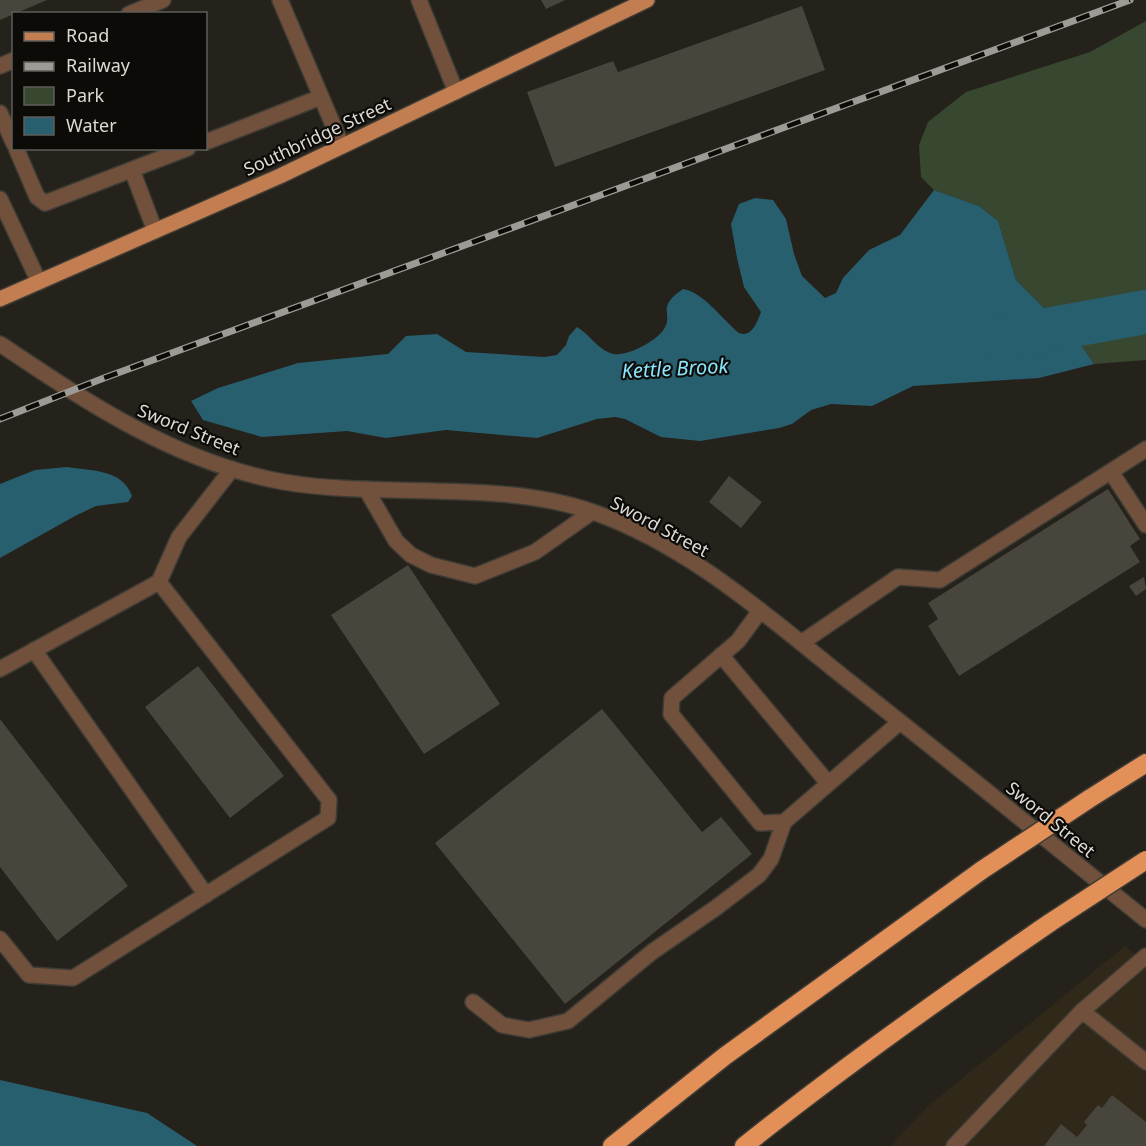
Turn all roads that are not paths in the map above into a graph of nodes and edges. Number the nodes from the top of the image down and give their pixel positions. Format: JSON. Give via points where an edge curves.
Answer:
{"nodes":[{"id":1,"x":163,"y":0,"type":"edge"},
{"id":2,"x":280,"y":0,"type":"edge"},
{"id":3,"x":419,"y":0,"type":"edge"},
{"id":4,"x":647,"y":0,"type":"edge"},
{"id":5,"x":134,"y":12,"type":"edge"},
{"id":6,"x":456,"y":92,"type":"junction"},
{"id":7,"x":321,"y":97,"type":"junction"},
{"id":8,"x":0,"y":113,"type":"edge"},
{"id":9,"x":12,"y":140,"type":"edge"},
{"id":10,"x":207,"y":142,"type":"edge"},
{"id":11,"x":342,"y":146,"type":"junction"},
{"id":12,"x":16,"y":150,"type":"edge"},
{"id":13,"x":183,"y":150,"type":"edge"},
{"id":14,"x":132,"y":170,"type":"junction"},
{"id":15,"x":0,"y":199,"type":"edge"},
{"id":16,"x":155,"y":231,"type":"junction"},
{"id":17,"x":39,"y":282,"type":"junction"},
{"id":18,"x":0,"y":300,"type":"edge"},
{"id":19,"x":0,"y":344,"type":"edge"},
{"id":20,"x":1146,"y":448,"type":"edge"},
{"id":21,"x":232,"y":469,"type":"junction"},
{"id":22,"x":1111,"y":472,"type":"junction"},
{"id":23,"x":366,"y":489,"type":"junction"},
{"id":24,"x":592,"y":512,"type":"junction"},
{"id":25,"x":1146,"y":525,"type":"edge"},
{"id":26,"x":159,"y":582,"type":"junction"},
{"id":27,"x":760,"y":611,"type":"junction"},
{"id":28,"x":801,"y":644,"type":"junction"},
{"id":29,"x":34,"y":650,"type":"junction"},
{"id":30,"x":721,"y":656,"type":"junction"},
{"id":31,"x":0,"y":669,"type":"edge"},
{"id":32,"x":900,"y":722,"type":"junction"},
{"id":33,"x":1146,"y":763,"type":"edge"},
{"id":34,"x":828,"y":783,"type":"junction"},
{"id":35,"x":783,"y":822,"type":"junction"},
{"id":36,"x":1146,"y":860,"type":"edge"},
{"id":37,"x":206,"y":895,"type":"junction"},
{"id":38,"x":1146,"y":920,"type":"edge"},
{"id":39,"x":0,"y":939,"type":"edge"},
{"id":40,"x":1146,"y":956,"type":"edge"},
{"id":41,"x":473,"y":1002,"type":"dead end"},
{"id":42,"x":1082,"y":1011,"type":"junction"},
{"id":43,"x":1146,"y":1062,"type":"edge"},
{"id":44,"x":612,"y":1146,"type":"edge"},
{"id":45,"x":744,"y":1146,"type":"edge"},
{"id":46,"x":954,"y":1146,"type":"edge"}],
"edges":[{"from":1,"to":5,"type":"street"},
{"from":2,"to":7,"type":"street"},
{"from":3,"to":6,"type":"street"},
{"from":4,"to":6,"type":"main road","name":"Southbridge Street"},
{"from":6,"to":11,"type":"main road","name":"Southbridge Street"},
{"from":7,"to":10,"type":"street"},
{"from":7,"to":11,"type":"street"},
{"from":8,"to":9,"type":"street"},
{"from":11,"to":16,"type":"main road","name":"Southbridge Street"},
{"from":12,"to":14,"type":"street","via":[[37,197],[45,203]]},
{"from":13,"to":14,"type":"street"},
{"from":14,"to":16,"type":"street"},
{"from":15,"to":17,"type":"street"},
{"from":16,"to":17,"type":"main road","name":"Southbridge Street"},
{"from":17,"to":18,"type":"main road","name":"Southbridge Street"},
{"from":19,"to":21,"type":"street","name":"Sword Street","via":[[131,427]]},
{"from":20,"to":22,"type":"street"},
{"from":21,"to":23,"type":"street","name":"Sword Street","via":[[284,482]]},
{"from":21,"to":26,"type":"street","via":[[179,537]]},
{"from":22,"to":25,"type":"street"},
{"from":22,"to":28,"type":"street","via":[[940,580],[898,578]]},
{"from":23,"to":24,"type":"street","name":"Sword Street","via":[[507,496],[546,500]]},
{"from":23,"to":24,"type":"street","via":[[396,541],[411,555],[430,565],[476,576],[535,552]]},
{"from":24,"to":27,"type":"street","name":"Sword Street","via":[[663,545]]},
{"from":26,"to":29,"type":"street"},
{"from":26,"to":37,"type":"street","via":[[329,800],[328,818]]},
{"from":27,"to":28,"type":"street","name":"Sword Street"},
{"from":27,"to":30,"type":"street","via":[[738,641]]},
{"from":28,"to":32,"type":"street","name":"Sword Street"},
{"from":29,"to":31,"type":"street"},
{"from":29,"to":37,"type":"street"},
{"from":30,"to":34,"type":"street"},
{"from":30,"to":35,"type":"street","via":[[672,698],[671,714],[760,823]]},
{"from":32,"to":34,"type":"street"},
{"from":32,"to":38,"type":"street","name":"Sword Street"},
{"from":33,"to":44,"type":"highway","bridge":true,"via":[[982,870],[735,1049]]},
{"from":34,"to":35,"type":"street"},
{"from":35,"to":41,"type":"street","via":[[771,859],[759,875],[652,952],[568,1021],[529,1030],[502,1025]]},
{"from":36,"to":45,"type":"highway","bridge":true,"via":[[918,1014]]},
{"from":37,"to":39,"type":"street","via":[[73,978],[29,975]]},
{"from":40,"to":42,"type":"street"},
{"from":42,"to":43,"type":"street"},
{"from":42,"to":46,"type":"street"}]}
